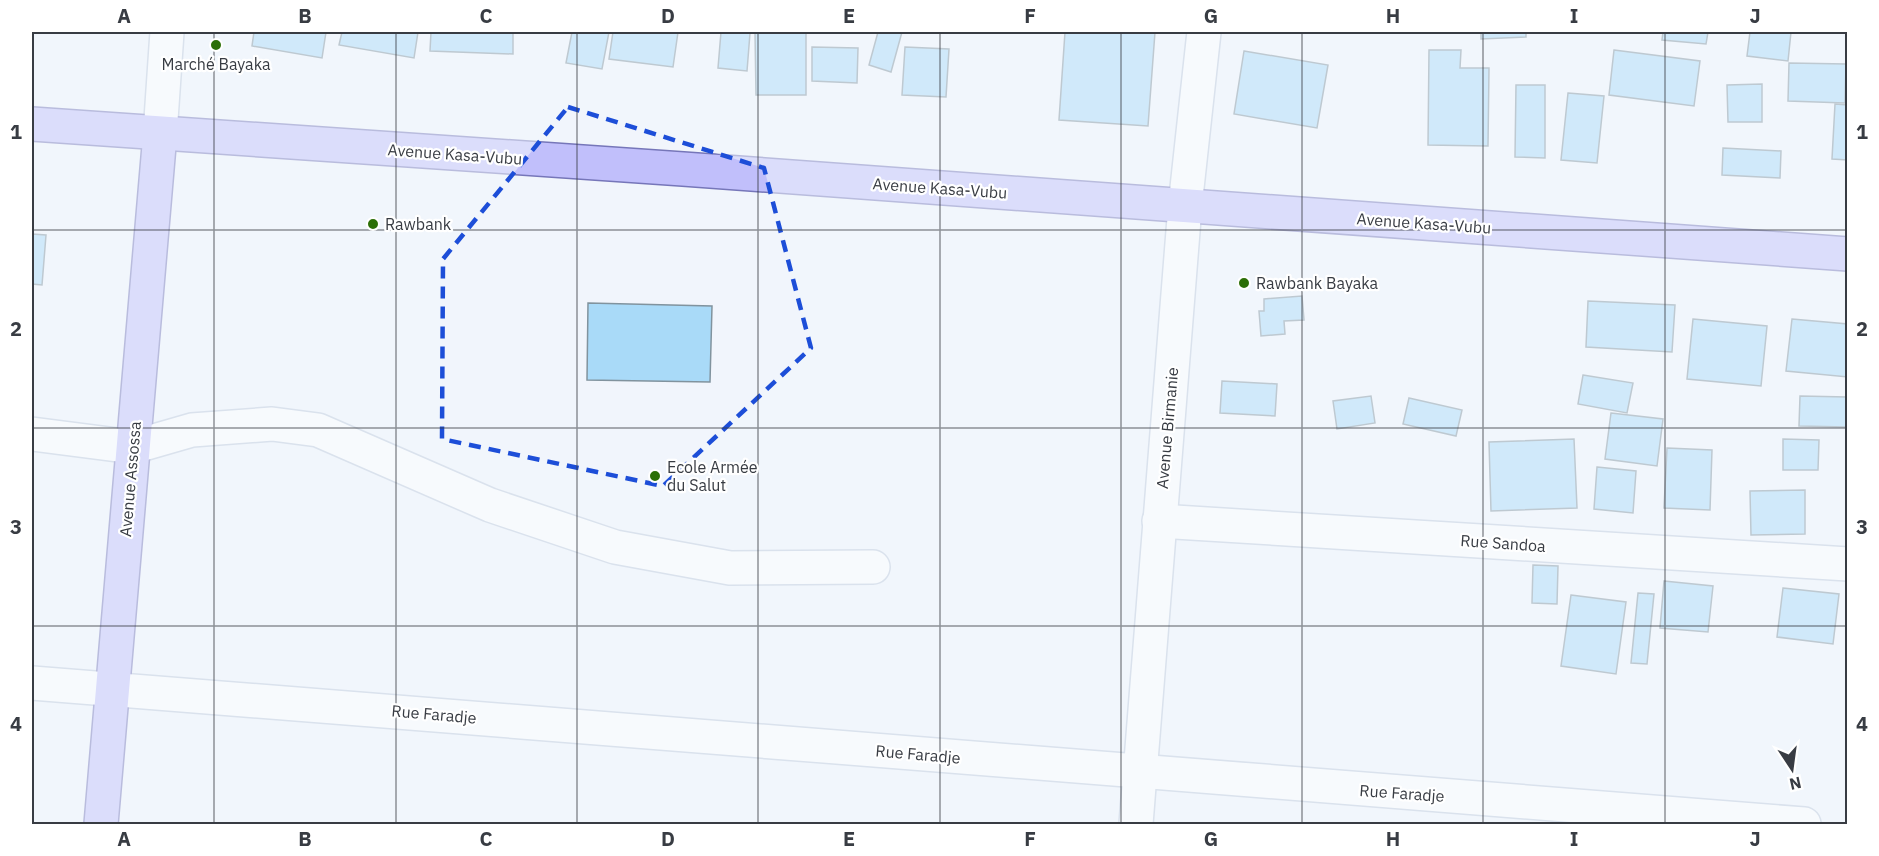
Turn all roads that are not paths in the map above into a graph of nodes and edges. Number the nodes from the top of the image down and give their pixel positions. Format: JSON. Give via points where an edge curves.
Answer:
{"nodes":[{"id":1,"x":167,"y":32,"type":"edge"},
{"id":2,"x":1204,"y":32,"type":"edge"},
{"id":3,"x":32,"y":124,"type":"edge"},
{"id":4,"x":160,"y":134,"type":"junction"},
{"id":5,"x":1185,"y":206,"type":"junction"},
{"id":6,"x":1848,"y":254,"type":"edge"},
{"id":7,"x":32,"y":434,"type":"edge"},
{"id":8,"x":133,"y":447,"type":"junction"},
{"id":9,"x":1159,"y":521,"type":"junction"},
{"id":10,"x":1848,"y":564,"type":"edge"},
{"id":11,"x":873,"y":567,"type":"dead end"},
{"id":12,"x":32,"y":682,"type":"edge"},
{"id":13,"x":111,"y":687,"type":"junction"},
{"id":14,"x":1140,"y":772,"type":"junction"},
{"id":15,"x":101,"y":825,"type":"edge"},
{"id":16,"x":1136,"y":825,"type":"edge"},
{"id":17,"x":1804,"y":825,"type":"edge"}],
"edges":[{"from":1,"to":4,"type":"street"},
{"from":2,"to":5,"type":"street","name":"Avenue Birmanie"},
{"from":3,"to":4,"type":"main road","name":"Avenue Kasa-Vubu"},
{"from":4,"to":5,"type":"main road","name":"Avenue Kasa-Vubu"},
{"from":4,"to":8,"type":"main road","name":"Avenue Assossa"},
{"from":5,"to":6,"type":"main road","name":"Avenue Kasa-Vubu"},
{"from":5,"to":9,"type":"street","name":"Avenue Birmanie"},
{"from":7,"to":8,"type":"street"},
{"from":8,"to":11,"type":"street","via":[[192,430],[272,424],[318,430],[490,505],[615,547],[730,568]]},
{"from":8,"to":13,"type":"main road","name":"Avenue Assossa"},
{"from":9,"to":10,"type":"street","name":"Rue Sandoa"},
{"from":9,"to":14,"type":"street","name":"Avenue Birmanie"},
{"from":12,"to":13,"type":"street","name":"Rue Faradje"},
{"from":13,"to":14,"type":"street","name":"Rue Faradje"},
{"from":13,"to":15,"type":"main road","name":"Avenue Assossa"},
{"from":14,"to":16,"type":"street","name":"Avenue Birmanie"},
{"from":14,"to":17,"type":"street","name":"Rue Faradje"}]}
